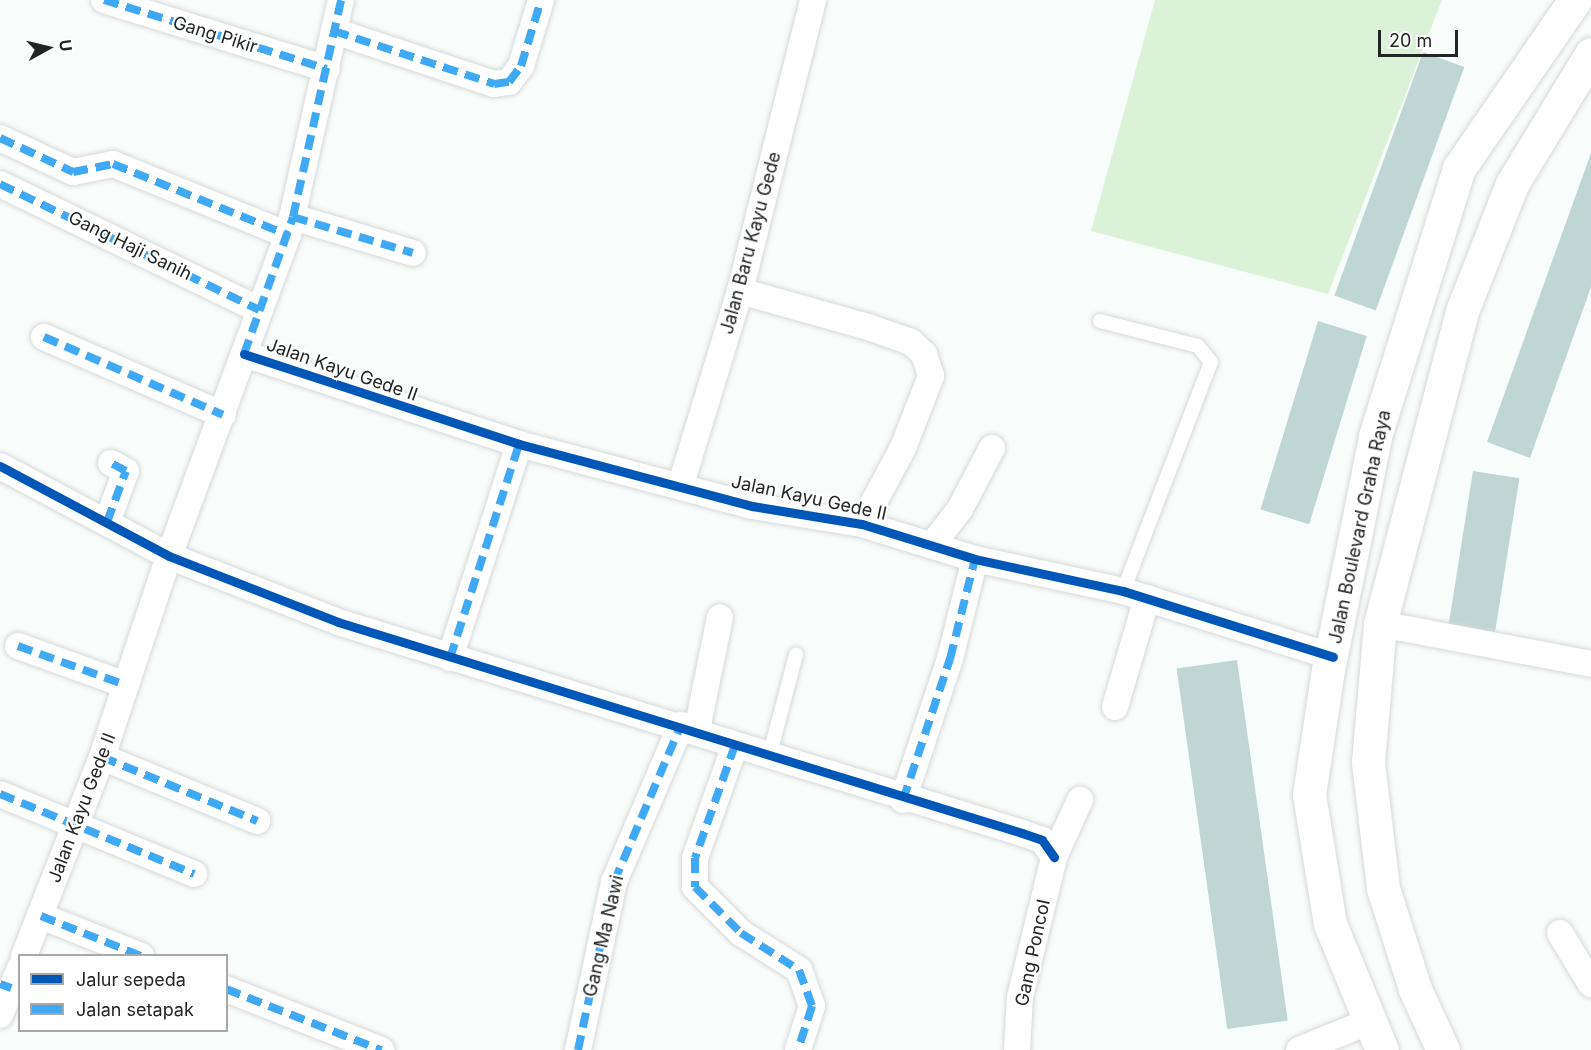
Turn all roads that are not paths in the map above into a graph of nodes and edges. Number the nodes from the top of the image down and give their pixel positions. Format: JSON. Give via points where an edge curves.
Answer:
{"nodes":[{"id":1,"x":104,"y":0,"type":"edge"},
{"id":2,"x":342,"y":0,"type":"edge"},
{"id":3,"x":541,"y":0,"type":"edge"},
{"id":4,"x":813,"y":0,"type":"edge"},
{"id":5,"x":1575,"y":0,"type":"edge"},
{"id":6,"x":334,"y":31,"type":"junction"},
{"id":7,"x":1591,"y":54,"type":"edge"},
{"id":8,"x":327,"y":69,"type":"junction"},
{"id":9,"x":0,"y":138,"type":"edge"},
{"id":10,"x":0,"y":184,"type":"edge"},
{"id":11,"x":291,"y":226,"type":"junction"},
{"id":12,"x":413,"y":252,"type":"dead end"},
{"id":13,"x":740,"y":291,"type":"junction"},
{"id":14,"x":259,"y":310,"type":"junction"},
{"id":15,"x":1100,"y":321,"type":"dead end"},
{"id":16,"x":44,"y":337,"type":"dead end"},
{"id":17,"x":244,"y":354,"type":"junction"},
{"id":18,"x":223,"y":415,"type":"junction"},
{"id":19,"x":519,"y":444,"type":"junction"},
{"id":20,"x":992,"y":448,"type":"dead end"},
{"id":21,"x":111,"y":463,"type":"dead end"},
{"id":22,"x":0,"y":466,"type":"edge"},
{"id":23,"x":681,"y":484,"type":"junction"},
{"id":24,"x":107,"y":522,"type":"junction"},
{"id":25,"x":862,"y":524,"type":"junction"},
{"id":26,"x":932,"y":545,"type":"junction"},
{"id":27,"x":169,"y":556,"type":"junction"},
{"id":28,"x":975,"y":559,"type":"junction"},
{"id":29,"x":1123,"y":591,"type":"junction"},
{"id":30,"x":1147,"y":598,"type":"junction"},
{"id":31,"x":720,"y":617,"type":"dead end"},
{"id":32,"x":1380,"y":624,"type":"junction"},
{"id":33,"x":18,"y":646,"type":"dead end"},
{"id":34,"x":796,"y":654,"type":"dead end"},
{"id":35,"x":450,"y":657,"type":"junction"},
{"id":36,"x":1333,"y":657,"type":"junction"},
{"id":37,"x":1591,"y":664,"type":"edge"},
{"id":38,"x":126,"y":685,"type":"junction"},
{"id":39,"x":1115,"y":707,"type":"dead end"},
{"id":40,"x":689,"y":727,"type":"junction"},
{"id":41,"x":735,"y":745,"type":"junction"},
{"id":42,"x":102,"y":757,"type":"junction"},
{"id":43,"x":769,"y":757,"type":"junction"},
{"id":44,"x":0,"y":794,"type":"edge"},
{"id":45,"x":903,"y":800,"type":"junction"},
{"id":46,"x":1080,"y":800,"type":"dead end"},
{"id":47,"x":257,"y":821,"type":"dead end"},
{"id":48,"x":75,"y":827,"type":"junction"},
{"id":49,"x":1054,"y":857,"type":"junction"},
{"id":50,"x":194,"y":874,"type":"dead end"},
{"id":51,"x":40,"y":916,"type":"junction"},
{"id":52,"x":1560,"y":933,"type":"dead end"},
{"id":53,"x":25,"y":954,"type":"edge"},
{"id":54,"x":136,"y":954,"type":"edge"},
{"id":55,"x":10,"y":980,"type":"edge"},
{"id":56,"x":1591,"y":984,"type":"edge"},
{"id":57,"x":228,"y":990,"type":"edge"},
{"id":58,"x":0,"y":1015,"type":"edge"},
{"id":59,"x":1375,"y":1036,"type":"edge"},
{"id":60,"x":381,"y":1050,"type":"edge"},
{"id":61,"x":578,"y":1050,"type":"edge"},
{"id":62,"x":798,"y":1050,"type":"edge"},
{"id":63,"x":1017,"y":1050,"type":"edge"},
{"id":64,"x":1299,"y":1050,"type":"edge"},
{"id":65,"x":1443,"y":1050,"type":"edge"}],
"edges":[{"from":1,"to":8,"type":"street","name":"Gang Pikir"},
{"from":2,"to":6,"type":"street","name":"Jalan Kayu Gede II"},
{"from":3,"to":6,"type":"street","via":[[521,66],[509,82],[494,84]]},
{"from":4,"to":13,"type":"street","name":"Jalan Baru Kayu Gede"},
{"from":5,"to":36,"type":"main road","name":"Jalan Boulevard Graha Raya","via":[[1459,168],[1375,436]]},
{"from":6,"to":8,"type":"street","name":"Jalan Kayu Gede II"},
{"from":7,"to":32,"type":"main road","via":[[1512,184],[1462,311]]},
{"from":8,"to":11,"type":"street","name":"Jalan Kayu Gede II"},
{"from":9,"to":11,"type":"street","via":[[73,172],[113,164]]},
{"from":10,"to":14,"type":"street","name":"Gang Haji Sanih"},
{"from":11,"to":12,"type":"street"},
{"from":11,"to":14,"type":"street","name":"Jalan Kayu Gede II"},
{"from":13,"to":23,"type":"street","name":"Jalan Baru Kayu Gede"},
{"from":13,"to":25,"type":"street","via":[[868,327],[911,342],[924,354],[931,376],[903,448]]},
{"from":14,"to":17,"type":"street","name":"Jalan Kayu Gede II"},
{"from":15,"to":29,"type":"lane","via":[[1198,346],[1210,362]]},
{"from":16,"to":18,"type":"street"},
{"from":17,"to":18,"type":"street","name":"Jalan Kayu Gede II"},
{"from":17,"to":19,"type":"street","name":"Jalan Kayu Gede II"},
{"from":18,"to":27,"type":"street","name":"Jalan Kayu Gede II"},
{"from":19,"to":23,"type":"street","name":"Jalan Kayu Gede II"},
{"from":19,"to":35,"type":"street"},
{"from":20,"to":26,"type":"street","via":[[960,509]]},
{"from":21,"to":24,"type":"street","via":[[126,471]]},
{"from":22,"to":24,"type":"street"},
{"from":23,"to":25,"type":"street","name":"Jalan Kayu Gede II","via":[[752,506]]},
{"from":24,"to":27,"type":"street"},
{"from":25,"to":26,"type":"street","name":"Jalan Kayu Gede II"},
{"from":26,"to":28,"type":"street","name":"Jalan Kayu Gede II"},
{"from":27,"to":35,"type":"street","via":[[338,622]]},
{"from":27,"to":38,"type":"street","name":"Jalan Kayu Gede II"},
{"from":28,"to":29,"type":"street","name":"Jalan Kayu Gede II"},
{"from":28,"to":45,"type":"street","via":[[950,659]]},
{"from":29,"to":30,"type":"street","name":"Jalan Kayu Gede II"},
{"from":30,"to":36,"type":"street","name":"Jalan Kayu Gede II"},
{"from":30,"to":39,"type":"street"},
{"from":31,"to":40,"type":"street","name":"Gang Ma Nawi"},
{"from":32,"to":37,"type":"street"},
{"from":32,"to":65,"type":"main road","via":[[1368,762],[1383,888],[1415,989]]},
{"from":33,"to":38,"type":"street"},
{"from":34,"to":43,"type":"lane"},
{"from":35,"to":40,"type":"street"},
{"from":36,"to":59,"type":"main road","name":"Jalan Boulevard Graha Raya","via":[[1309,795],[1330,924]]},
{"from":38,"to":42,"type":"street","name":"Jalan Kayu Gede II"},
{"from":40,"to":41,"type":"street"},
{"from":40,"to":61,"type":"street","name":"Gang Ma Nawi","via":[[614,882]]},
{"from":41,"to":43,"type":"street"},
{"from":41,"to":62,"type":"street","via":[[695,858],[695,887],[741,933],[799,970],[812,1006]]},
{"from":42,"to":47,"type":"street"},
{"from":42,"to":48,"type":"street","name":"Jalan Kayu Gede II"},
{"from":43,"to":45,"type":"street"},
{"from":44,"to":48,"type":"street"},
{"from":45,"to":49,"type":"street","via":[[1032,837]]},
{"from":46,"to":49,"type":"street","name":"Gang Poncol"},
{"from":48,"to":50,"type":"street"},
{"from":48,"to":51,"type":"street","name":"Jalan Kayu Gede II"},
{"from":49,"to":63,"type":"street","name":"Gang Poncol","via":[[1020,997]]},
{"from":51,"to":53,"type":"street","name":"Jalan Kayu Gede II"},
{"from":51,"to":54,"type":"street"},
{"from":52,"to":56,"type":"street"},
{"from":55,"to":58,"type":"street"},
{"from":57,"to":60,"type":"street"},
{"from":59,"to":64,"type":"street"}]}
